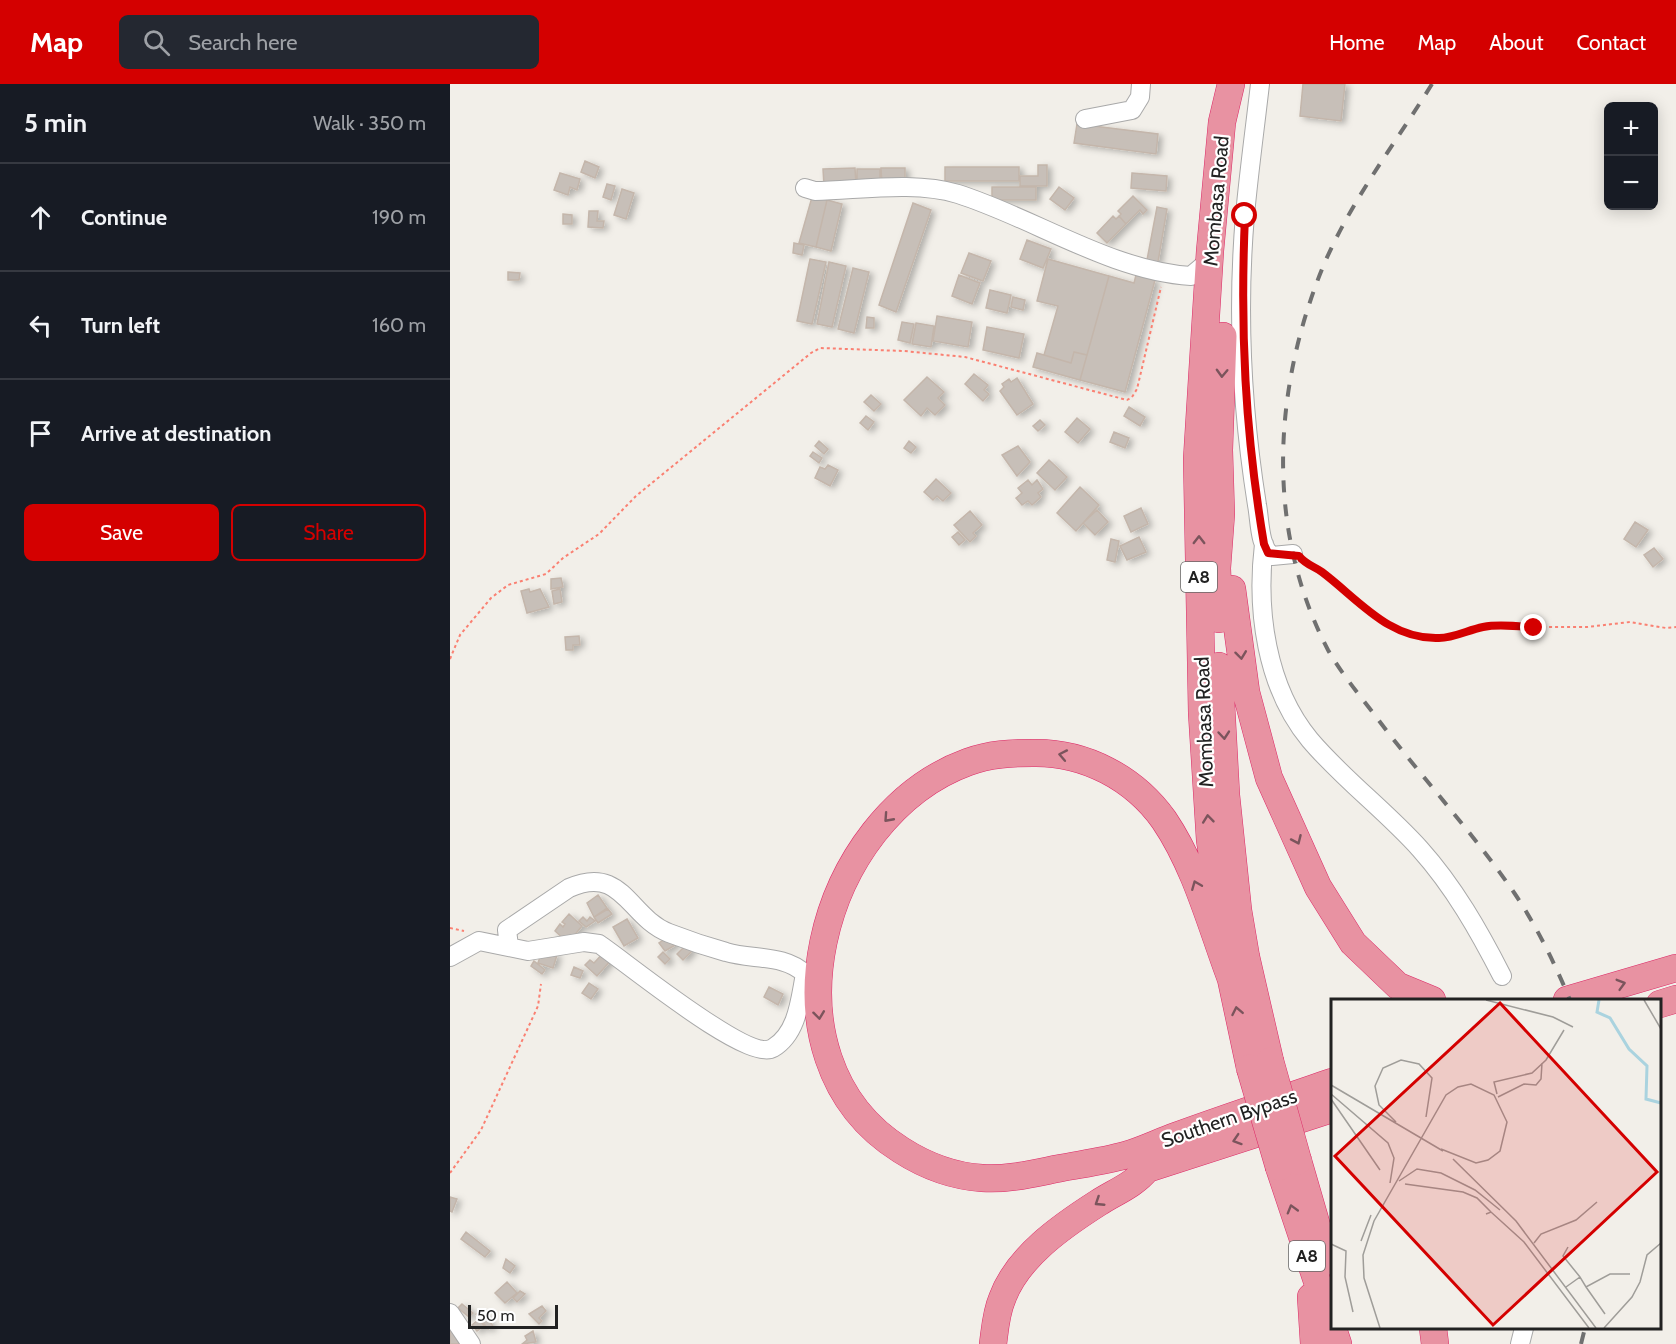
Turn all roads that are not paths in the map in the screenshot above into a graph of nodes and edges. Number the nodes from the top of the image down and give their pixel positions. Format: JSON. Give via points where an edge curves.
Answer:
{"nodes":[{"id":1,"x":1141,"y":84,"type":"edge"},
{"id":2,"x":1231,"y":84,"type":"edge"},
{"id":3,"x":1260,"y":84,"type":"edge"},
{"id":4,"x":1085,"y":118,"type":"dead end"},
{"id":5,"x":805,"y":188,"type":"dead end"},
{"id":6,"x":1210,"y":260,"type":"junction"},
{"id":7,"x":1221,"y":514,"type":"junction"},
{"id":8,"x":1264,"y":544,"type":"junction"},
{"id":9,"x":1293,"y":554,"type":"road end"},
{"id":10,"x":509,"y":946,"type":"junction"},
{"id":11,"x":450,"y":957,"type":"edge"},
{"id":12,"x":1676,"y":968,"type":"edge"},
{"id":13,"x":812,"y":975,"type":"junction"},
{"id":14,"x":1502,"y":976,"type":"dead end"},
{"id":15,"x":1231,"y":979,"type":"junction"},
{"id":16,"x":1430,"y":999,"type":"edge"},
{"id":17,"x":1570,"y":999,"type":"edge"},
{"id":18,"x":1676,"y":999,"type":"edge"},
{"id":19,"x":1661,"y":1003,"type":"edge"},
{"id":20,"x":1260,"y":1065,"type":"junction"},
{"id":21,"x":1331,"y":1082,"type":"edge"},
{"id":22,"x":1331,"y":1109,"type":"edge"},
{"id":23,"x":1136,"y":1162,"type":"junction"},
{"id":24,"x":1288,"y":1164,"type":"junction"},
{"id":25,"x":1307,"y":1256,"type":"junction"},
{"id":26,"x":1331,"y":1276,"type":"edge"},
{"id":27,"x":450,"y":1313,"type":"edge"},
{"id":28,"x":1331,"y":1324,"type":"edge"},
{"id":29,"x":1333,"y":1329,"type":"edge"},
{"id":30,"x":1348,"y":1329,"type":"edge"},
{"id":31,"x":1433,"y":1329,"type":"edge"},
{"id":32,"x":1524,"y":1329,"type":"edge"},
{"id":33,"x":471,"y":1344,"type":"edge"},
{"id":34,"x":993,"y":1344,"type":"edge"},
{"id":35,"x":1314,"y":1344,"type":"edge"},
{"id":36,"x":1338,"y":1344,"type":"edge"},
{"id":37,"x":1353,"y":1344,"type":"edge"},
{"id":38,"x":1435,"y":1344,"type":"edge"},
{"id":39,"x":1520,"y":1344,"type":"edge"}],
"edges":[{"from":1,"to":4,"type":"street","via":[[1140,97],[1132,110]]},
{"from":2,"to":6,"type":"highway","name":"Mombasa Road","number":"A8","via":[[1222,122]]},
{"from":2,"to":7,"type":"highway","name":"Mombasa Road","number":"A8","one_way":true,"via":[[1237,121],[1224,304]]},
{"from":3,"to":8,"type":"street","via":[[1245,216],[1241,299],[1251,465]]},
{"from":5,"to":6,"type":"street","via":[[955,193],[1041,226],[1083,248],[1172,274],[1191,276]]},
{"from":15,"to":6,"type":"highway","name":"Mombasa Road","number":"A8","one_way":true,"via":[[1209,829],[1202,713],[1197,459]]},
{"from":7,"to":16,"type":"highway","one_way":true,"via":[[1246,692],[1269,778],[1318,887],[1353,943],[1398,986]]},
{"from":7,"to":20,"type":"highway","name":"Mombasa Road","number":"A8","one_way":true,"via":[[1217,568],[1226,795]]},
{"from":8,"to":9,"type":"street","via":[[1272,556]]},
{"from":8,"to":14,"type":"street","via":[[1260,574],[1268,651],[1299,725],[1421,850],[1473,921]]},
{"from":10,"to":11,"type":"street","via":[[479,941]]},
{"from":10,"to":13,"type":"street","via":[[507,930],[569,888],[578,884],[611,884],[655,928],[726,952],[790,964]]},
{"from":10,"to":13,"type":"street","via":[[528,951],[584,942],[599,944],[711,1025],[759,1050],[773,1048],[793,1024]]},
{"from":17,"to":12,"type":"highway","one_way":true},
{"from":15,"to":13,"type":"highway","one_way":true,"via":[[1182,852],[1153,807],[1110,771],[1074,757],[1036,752],[1000,753],[968,762],[930,781],[891,813],[852,863],[829,917]]},
{"from":13,"to":23,"type":"highway","one_way":true,"via":[[824,1041],[843,1088],[871,1127],[910,1155],[944,1172],[982,1178]]},
{"from":20,"to":15,"type":"highway","name":"Mombasa Road","number":"A8","one_way":true},
{"from":18,"to":19,"type":"highway"},
{"from":20,"to":24,"type":"highway","name":"Mombasa Road","number":"A8","bridge":true},
{"from":21,"to":23,"type":"highway","name":"Southern Bypass"},
{"from":22,"to":23,"type":"highway","name":"Southern Bypass","one_way":true},
{"from":23,"to":34,"type":"highway","one_way":true,"via":[[1134,1182],[1055,1234],[1025,1263],[1002,1299]]},
{"from":25,"to":24,"type":"highway","name":"Mombasa Road","number":"A8","one_way":true},
{"from":24,"to":26,"type":"highway","name":"Mombasa Road","number":"A8"},
{"from":25,"to":28,"type":"highway","name":"Mombasa Road","number":"A8"},
{"from":25,"to":35,"type":"highway"},
{"from":27,"to":33,"type":"street"},
{"from":29,"to":36,"type":"highway","name":"Mombasa Road","number":"A8"},
{"from":30,"to":37,"type":"highway"},
{"from":31,"to":38,"type":"highway"},
{"from":32,"to":39,"type":"street"}]}
